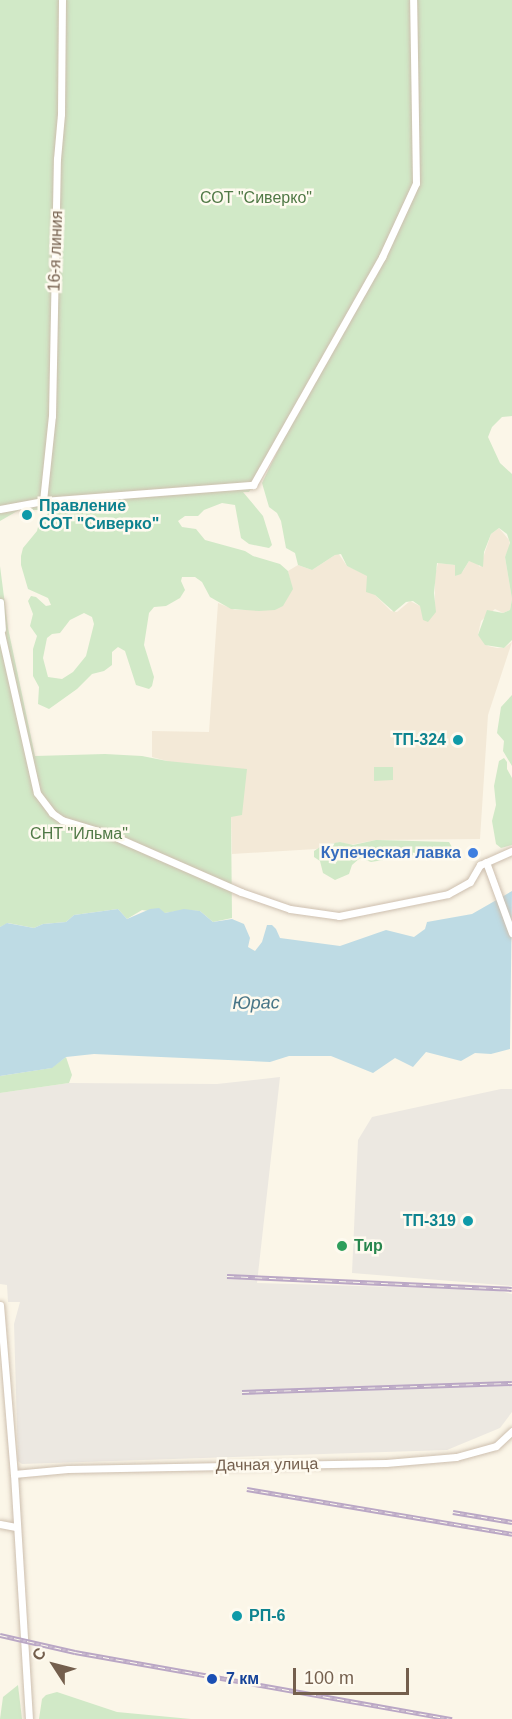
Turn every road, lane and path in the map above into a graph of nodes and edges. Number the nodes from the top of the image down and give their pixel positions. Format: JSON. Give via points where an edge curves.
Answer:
{"nodes":[{"id":1,"x":62,"y":0,"type":"edge"},
{"id":2,"x":413,"y":0,"type":"edge"},
{"id":3,"x":43,"y":501,"type":"junction"},
{"id":4,"x":0,"y":509,"type":"edge"},
{"id":5,"x":0,"y":602,"type":"edge"},
{"id":6,"x":1,"y":629,"type":"edge"},
{"id":7,"x":512,"y":851,"type":"edge"},
{"id":8,"x":486,"y":862,"type":"junction"},
{"id":9,"x":512,"y":933,"type":"edge"},
{"id":10,"x":1,"y":1306,"type":"edge"},
{"id":11,"x":512,"y":1431,"type":"edge"},
{"id":12,"x":14,"y":1474,"type":"junction"},
{"id":13,"x":0,"y":1524,"type":"edge"},
{"id":14,"x":16,"y":1527,"type":"junction"},
{"id":15,"x":29,"y":1719,"type":"edge"}],
"edges":[{"from":1,"to":3,"type":"street","name":"16-я линия","via":[[52,416]]},
{"from":2,"to":3,"type":"street","via":[[416,183],[382,257],[253,485]]},
{"from":3,"to":4,"type":"street"},
{"from":5,"to":6,"type":"street"},
{"from":6,"to":8,"type":"street","via":[[37,793],[62,820],[111,835],[241,892],[311,914],[339,916],[448,894],[470,882]]},
{"from":7,"to":8,"type":"street"},
{"from":8,"to":9,"type":"street"},
{"from":10,"to":12,"type":"street"},
{"from":11,"to":12,"type":"street","name":"Дачная улица","via":[[495,1446],[456,1457],[386,1463],[68,1468]]},
{"from":12,"to":14,"type":"street"},
{"from":13,"to":14,"type":"street"},
{"from":14,"to":15,"type":"street"}]}
